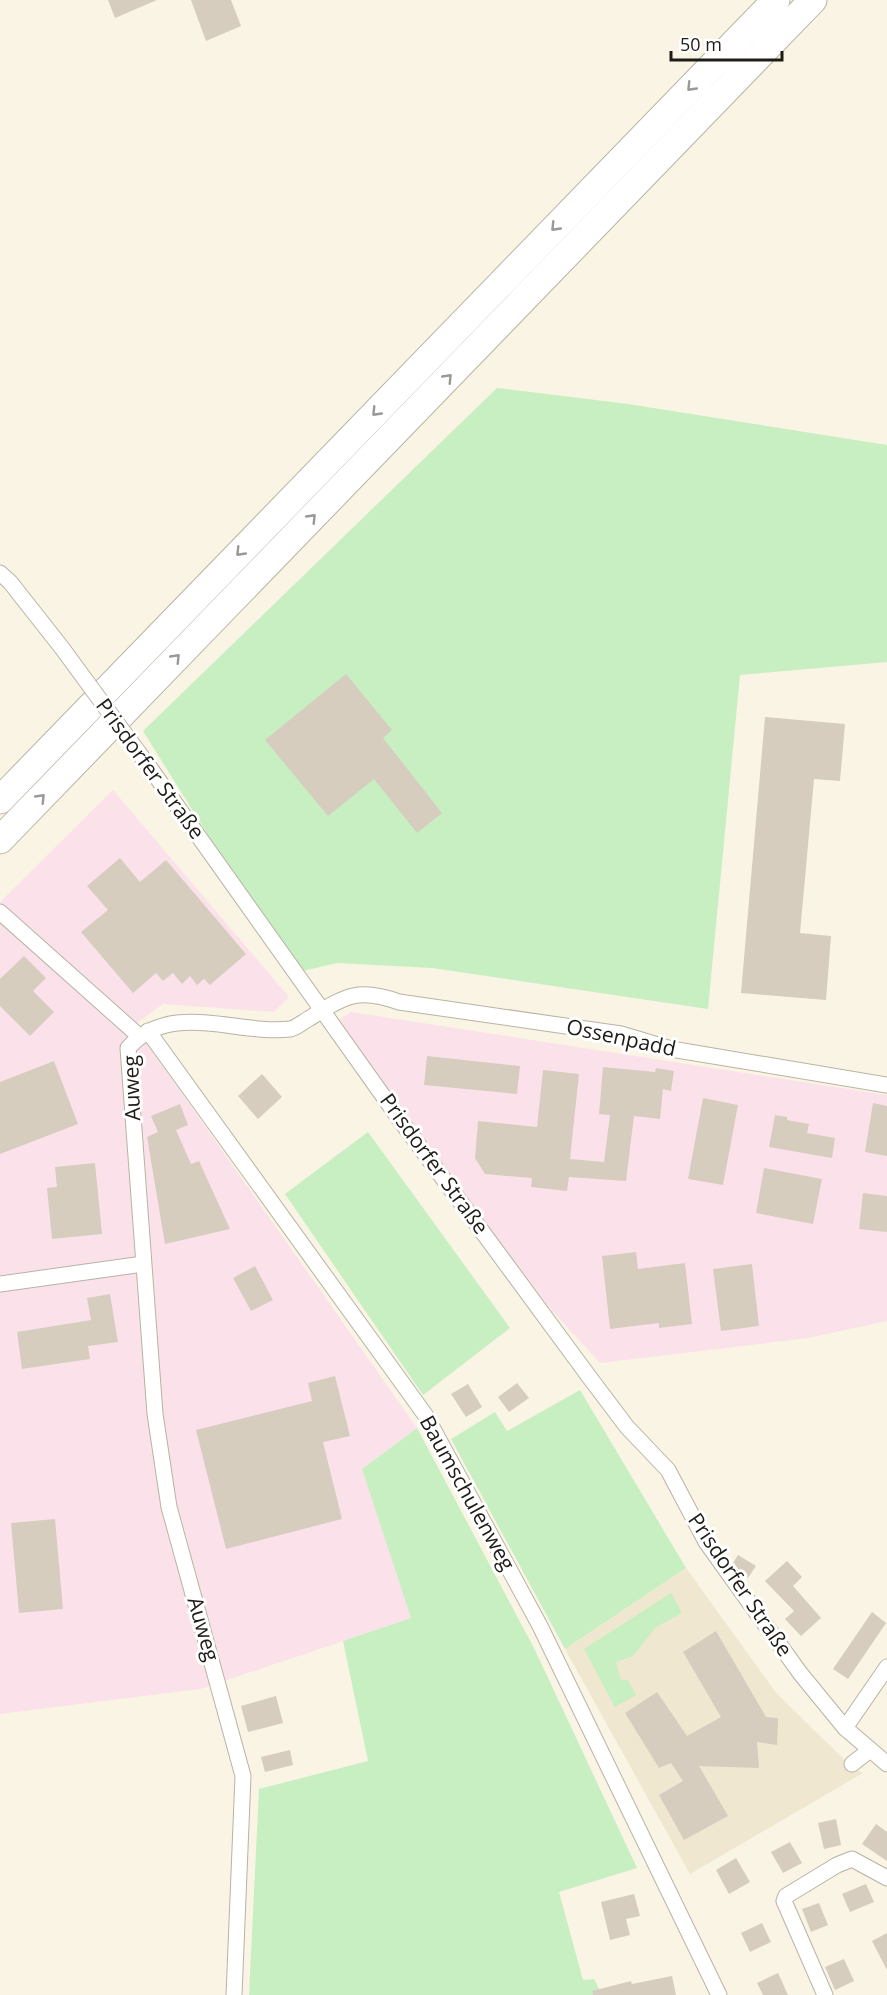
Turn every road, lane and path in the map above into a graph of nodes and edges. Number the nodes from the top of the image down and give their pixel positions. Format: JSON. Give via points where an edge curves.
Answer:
{"nodes":[{"id":1,"x":776,"y":0,"type":"edge"},
{"id":2,"x":813,"y":0,"type":"edge"},
{"id":3,"x":0,"y":573,"type":"edge"},
{"id":4,"x":0,"y":800,"type":"edge"},
{"id":5,"x":0,"y":840,"type":"edge"},
{"id":6,"x":0,"y":912,"type":"edge"},
{"id":7,"x":323,"y":1010,"type":"junction"},
{"id":8,"x":143,"y":1034,"type":"junction"},
{"id":9,"x":887,"y":1085,"type":"edge"},
{"id":10,"x":143,"y":1264,"type":"junction"},
{"id":11,"x":0,"y":1284,"type":"edge"},
{"id":12,"x":887,"y":1667,"type":"edge"},
{"id":13,"x":845,"y":1728,"type":"junction"},
{"id":14,"x":870,"y":1750,"type":"junction"},
{"id":15,"x":852,"y":1764,"type":"dead end"},
{"id":16,"x":887,"y":1764,"type":"edge"},
{"id":17,"x":887,"y":1878,"type":"edge"},
{"id":18,"x":234,"y":1995,"type":"edge"},
{"id":19,"x":719,"y":1995,"type":"edge"},
{"id":20,"x":825,"y":1995,"type":"edge"}],
"edges":[{"from":1,"to":4,"type":"highway","one_way":true},
{"from":5,"to":2,"type":"highway","one_way":true},
{"from":3,"to":7,"type":"street","name":"Prisdorfer Straße","bridge":true,"via":[[62,648]]},
{"from":6,"to":8,"type":"street","name":"Baumschulenweg"},
{"from":7,"to":8,"type":"street","name":"Auweg","via":[[292,1029],[169,1022]]},
{"from":7,"to":9,"type":"street","name":"Ossenpadd","via":[[337,1000],[365,992],[399,1002],[621,1034],[671,1049]]},
{"from":7,"to":13,"type":"street","name":"Prisdorfer Straße","via":[[627,1428],[668,1470],[706,1542],[800,1673]]},
{"from":8,"to":10,"type":"street","name":"Auweg","via":[[128,1048]]},
{"from":8,"to":19,"type":"street","name":"Baumschulenweg","via":[[426,1416],[540,1626]]},
{"from":10,"to":11,"type":"street"},
{"from":10,"to":18,"type":"street","name":"Auweg","via":[[155,1414],[169,1508],[243,1776]]},
{"from":12,"to":13,"type":"street"},
{"from":13,"to":14,"type":"street","name":"Prisdorfer Straße"},
{"from":14,"to":15,"type":"street"},
{"from":14,"to":16,"type":"street","name":"Prisdorfer Straße"},
{"from":17,"to":20,"type":"street","via":[[852,1858],[786,1896],[784,1901]]}]}
